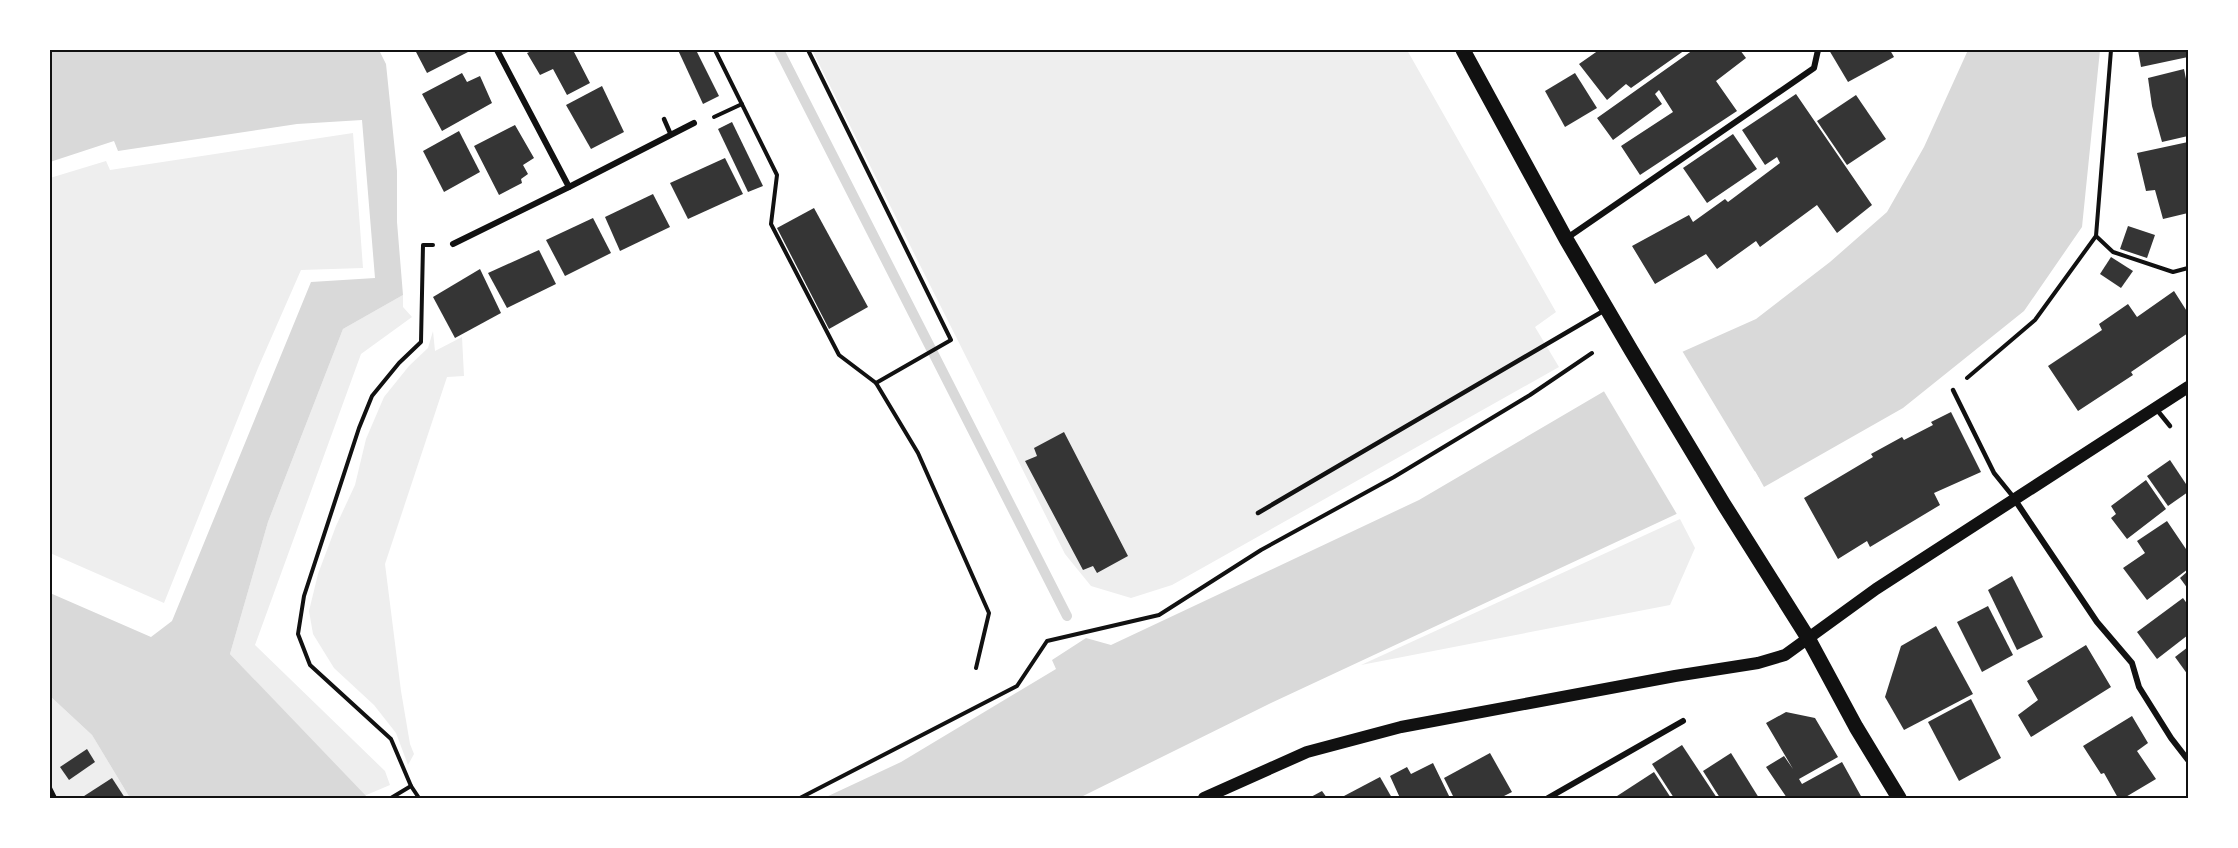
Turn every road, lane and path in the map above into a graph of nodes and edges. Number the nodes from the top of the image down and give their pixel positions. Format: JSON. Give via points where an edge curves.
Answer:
{"nodes":[{"id":1,"x":497,"y":50,"type":"edge"},
{"id":2,"x":715,"y":50,"type":"edge"},
{"id":3,"x":808,"y":50,"type":"edge"},
{"id":4,"x":1463,"y":50,"type":"edge"},
{"id":5,"x":1818,"y":50,"type":"edge"},
{"id":6,"x":2111,"y":50,"type":"edge"},
{"id":7,"x":742,"y":104,"type":"junction"},
{"id":8,"x":664,"y":119,"type":"dead end"},
{"id":9,"x":694,"y":123,"type":"joint"},
{"id":10,"x":671,"y":135,"type":"junction"},
{"id":11,"x":569,"y":186,"type":"junction"},
{"id":12,"x":2096,"y":236,"type":"junction"},
{"id":13,"x":1566,"y":239,"type":"junction"},
{"id":14,"x":453,"y":244,"type":"dead end"},
{"id":15,"x":423,"y":245,"type":"dead end"},
{"id":16,"x":2188,"y":268,"type":"edge"},
{"id":17,"x":1607,"y":309,"type":"junction"},
{"id":18,"x":1592,"y":353,"type":"dead end"},
{"id":19,"x":876,"y":383,"type":"junction"},
{"id":20,"x":2188,"y":387,"type":"edge"},
{"id":21,"x":1953,"y":390,"type":"joint"},
{"id":22,"x":2156,"y":407,"type":"junction"},
{"id":23,"x":2170,"y":426,"type":"dead end"},
{"id":24,"x":2015,"y":500,"type":"junction"},
{"id":25,"x":1258,"y":513,"type":"dead end"},
{"id":26,"x":1808,"y":638,"type":"junction"},
{"id":27,"x":976,"y":668,"type":"dead end"},
{"id":28,"x":1683,"y":721,"type":"dead end"},
{"id":29,"x":2188,"y":760,"type":"edge"},
{"id":30,"x":409,"y":787,"type":"junction"},
{"id":31,"x":50,"y":788,"type":"edge"},
{"id":32,"x":55,"y":798,"type":"edge"},
{"id":33,"x":392,"y":798,"type":"edge"},
{"id":34,"x":418,"y":798,"type":"edge"},
{"id":35,"x":800,"y":798,"type":"edge"},
{"id":36,"x":1204,"y":798,"type":"edge"},
{"id":37,"x":1548,"y":798,"type":"edge"},
{"id":38,"x":1899,"y":798,"type":"edge"}],
"edges":[{"from":1,"to":11,"type":"street"},
{"from":2,"to":7,"type":"path"},
{"from":3,"to":19,"type":"path","via":[[951,340]]},
{"from":4,"to":13,"type":"main road"},
{"from":5,"to":13,"type":"street","via":[[1814,68]]},
{"from":6,"to":12,"type":"path"},
{"from":7,"to":9,"type":"path"},
{"from":7,"to":19,"type":"path","via":[[777,175],[771,224],[838,355]]},
{"from":8,"to":10,"type":"lane"},
{"from":9,"to":10,"type":"street"},
{"from":10,"to":11,"type":"street"},
{"from":11,"to":14,"type":"street"},
{"from":12,"to":16,"type":"path","via":[[2113,252],[2173,272]]},
{"from":12,"to":21,"type":"path","via":[[2035,320]]},
{"from":13,"to":17,"type":"main road"},
{"from":15,"to":30,"type":"path","via":[[421,342],[372,396],[363,417],[304,596],[298,634],[310,665],[391,739]]},
{"from":17,"to":25,"type":"lane"},
{"from":17,"to":26,"type":"main road"},
{"from":18,"to":35,"type":"path","via":[[1530,396],[1261,550],[1159,615],[1047,641],[1017,686]]},
{"from":19,"to":27,"type":"path","via":[[918,453],[990,613]]},
{"from":20,"to":22,"type":"main road"},
{"from":21,"to":24,"type":"lane","via":[[1994,473]]},
{"from":22,"to":23,"type":"lane"},
{"from":22,"to":24,"type":"main road"},
{"from":24,"to":26,"type":"main road","via":[[1876,589]]},
{"from":24,"to":29,"type":"street","via":[[2097,622],[2132,663],[2139,687]]},
{"from":26,"to":36,"type":"main road","via":[[1785,655],[1758,663],[1380,732],[1307,752]]},
{"from":26,"to":38,"type":"main road"},
{"from":28,"to":37,"type":"street"},
{"from":30,"to":33,"type":"path"},
{"from":30,"to":34,"type":"path"},
{"from":31,"to":32,"type":"path"}]}
